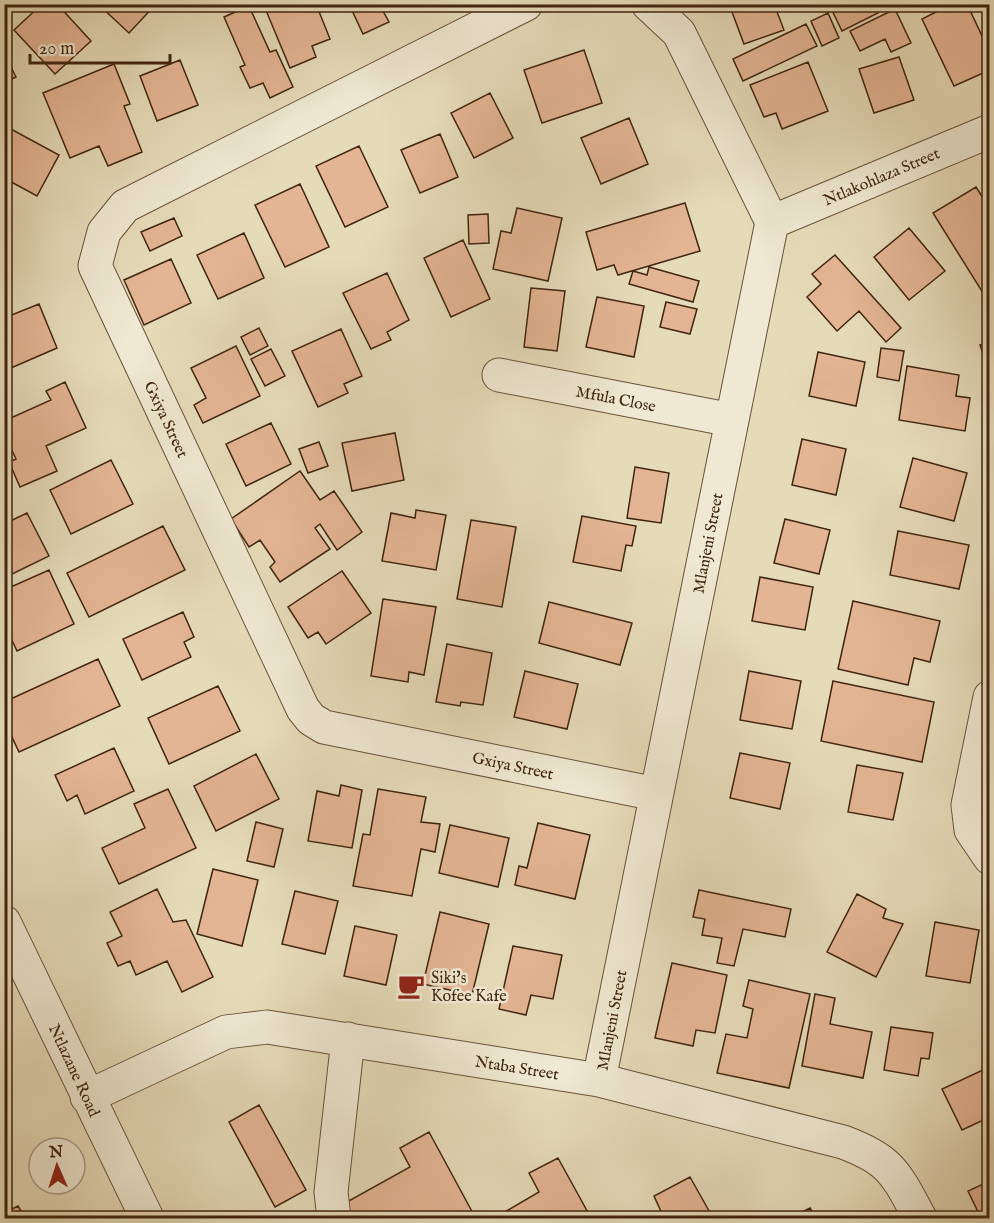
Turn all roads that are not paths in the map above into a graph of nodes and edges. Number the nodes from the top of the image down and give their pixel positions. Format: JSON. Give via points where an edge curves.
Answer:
{"nodes":[{"id":1,"x":526,"y":4,"type":"edge"},
{"id":2,"x":648,"y":4,"type":"edge"},
{"id":3,"x":678,"y":15,"type":"edge"},
{"id":4,"x":990,"y":131,"type":"edge"},
{"id":5,"x":772,"y":222,"type":"junction"},
{"id":6,"x":500,"y":375,"type":"dead end"},
{"id":7,"x":732,"y":420,"type":"junction"},
{"id":8,"x":990,"y":697,"type":"edge"},
{"id":9,"x":656,"y":795,"type":"junction"},
{"id":10,"x":990,"y":858,"type":"edge"},
{"id":11,"x":4,"y":922,"type":"edge"},
{"id":12,"x":348,"y":1040,"type":"junction"},
{"id":13,"x":599,"y":1080,"type":"junction"},
{"id":14,"x":87,"y":1097,"type":"junction"},
{"id":15,"x":147,"y":1218,"type":"edge"},
{"id":16,"x":334,"y":1218,"type":"edge"},
{"id":17,"x":920,"y":1218,"type":"edge"}],
"edges":[{"from":1,"to":9,"type":"street","name":"Gxiya Street","via":[[125,206],[104,232],[95,266],[311,719],[324,727]]},
{"from":2,"to":3,"type":"street"},
{"from":3,"to":5,"type":"street"},
{"from":4,"to":5,"type":"street","name":"Ntlakohlaza Street"},
{"from":5,"to":7,"type":"street","name":"Mlanjeni Street"},
{"from":6,"to":7,"type":"street","name":"Mfula Close"},
{"from":7,"to":9,"type":"street","name":"Mlanjeni Street"},
{"from":8,"to":10,"type":"street","via":[[968,805],[971,830]]},
{"from":9,"to":13,"type":"street","name":"Mlanjeni Street"},
{"from":11,"to":14,"type":"street","name":"Ntlazane Road"},
{"from":12,"to":13,"type":"street","name":"Ntaba Street"},
{"from":12,"to":14,"type":"street","name":"Ntaba Street","via":[[267,1027],[226,1032]]},
{"from":12,"to":16,"type":"street","via":[[331,1192]]},
{"from":13,"to":17,"type":"street","name":"Ntaba Street","via":[[869,1151],[886,1162]]},
{"from":14,"to":15,"type":"street","name":"Ntlazane Road"}]}
